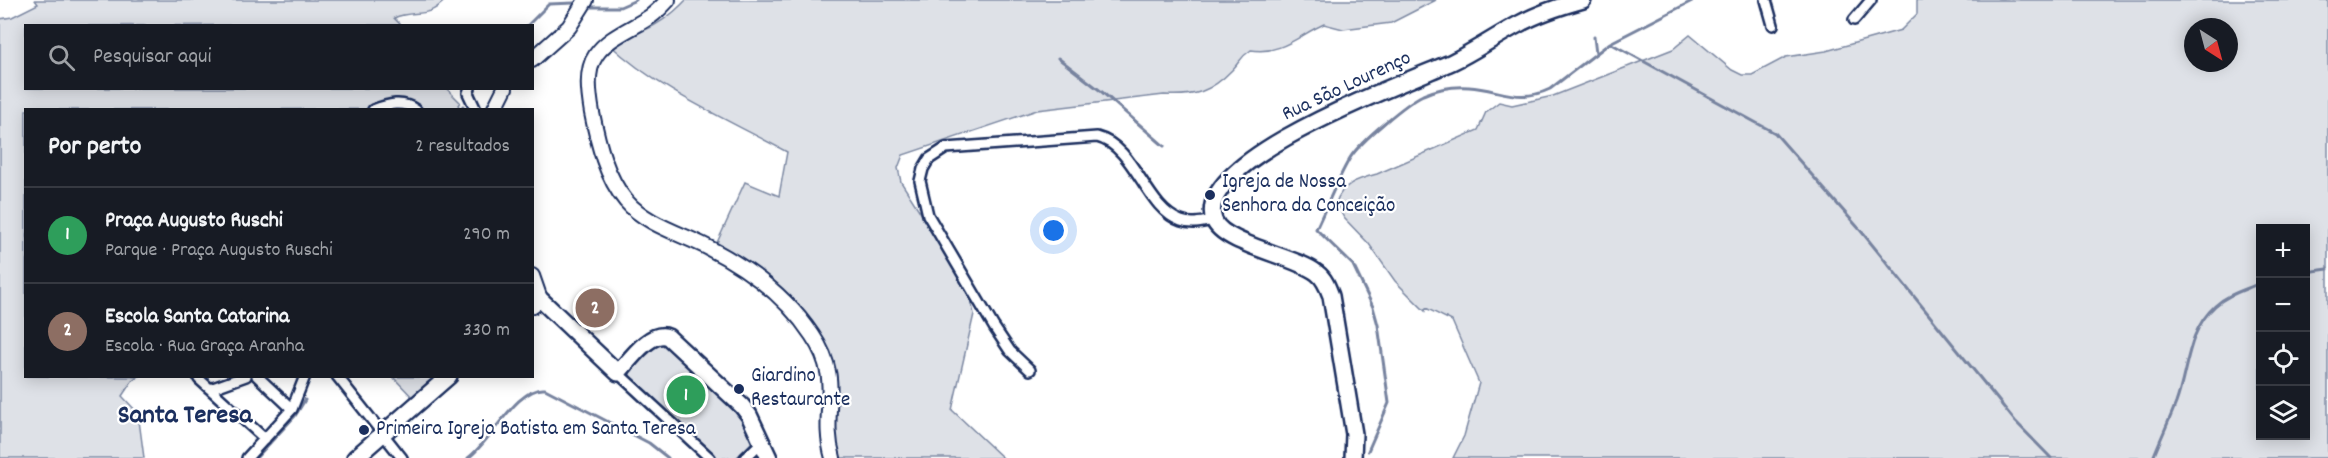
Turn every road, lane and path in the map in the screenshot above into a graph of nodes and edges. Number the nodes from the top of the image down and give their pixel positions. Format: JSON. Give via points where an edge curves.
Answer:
{"nodes":[{"id":1,"x":586,"y":0,"type":"edge"},
{"id":2,"x":668,"y":0,"type":"edge"},
{"id":3,"x":1583,"y":0,"type":"edge"},
{"id":4,"x":1766,"y":0,"type":"edge"},
{"id":5,"x":1871,"y":0,"type":"edge"},
{"id":6,"x":1854,"y":20,"type":"dead end"},
{"id":7,"x":1773,"y":26,"type":"dead end"},
{"id":8,"x":534,"y":58,"type":"edge"},
{"id":9,"x":469,"y":90,"type":"edge"},
{"id":10,"x":504,"y":90,"type":"edge"},
{"id":11,"x":380,"y":108,"type":"edge"},
{"id":12,"x":414,"y":108,"type":"edge"},
{"id":13,"x":475,"y":108,"type":"edge"},
{"id":14,"x":495,"y":108,"type":"edge"},
{"id":15,"x":1214,"y":220,"type":"junction"},
{"id":16,"x":536,"y":302,"type":"edge"},
{"id":17,"x":1030,"y":370,"type":"dead end"},
{"id":18,"x":618,"y":373,"type":"junction"},
{"id":19,"x":240,"y":378,"type":"edge"},
{"id":20,"x":259,"y":378,"type":"edge"},
{"id":21,"x":304,"y":378,"type":"edge"},
{"id":22,"x":340,"y":378,"type":"edge"},
{"id":23,"x":447,"y":378,"type":"edge"},
{"id":24,"x":199,"y":379,"type":"dead end"},
{"id":25,"x":210,"y":389,"type":"junction"},
{"id":26,"x":292,"y":409,"type":"junction"},
{"id":27,"x":383,"y":434,"type":"junction"},
{"id":28,"x":265,"y":439,"type":"junction"},
{"id":29,"x":762,"y":442,"type":"junction"},
{"id":30,"x":247,"y":458,"type":"edge"},
{"id":31,"x":355,"y":458,"type":"edge"},
{"id":32,"x":402,"y":458,"type":"edge"},
{"id":33,"x":710,"y":458,"type":"edge"},
{"id":34,"x":745,"y":458,"type":"edge"},
{"id":35,"x":769,"y":458,"type":"edge"},
{"id":36,"x":833,"y":458,"type":"edge"},
{"id":37,"x":1353,"y":458,"type":"edge"}],
"edges":[{"from":1,"to":8,"type":"street","via":[[569,27]]},
{"from":2,"to":36,"type":"street","via":[[654,14],[603,47],[592,62],[589,94],[602,153],[616,185],[633,208],[769,286],[811,333],[829,374],[828,431]]},
{"from":3,"to":15,"type":"main road","name":"Rua São Lourenço","via":[[1538,15],[1454,61],[1309,124],[1244,164],[1224,183],[1215,197]]},
{"from":4,"to":7,"type":"street"},
{"from":5,"to":6,"type":"street"},
{"from":9,"to":13,"type":"street"},
{"from":10,"to":14,"type":"street"},
{"from":11,"to":12,"type":"street","via":[[394,104]]},
{"from":15,"to":17,"type":"street","via":[[1180,221],[1156,200],[1118,150],[1097,137],[946,148],[934,155],[923,169],[920,181],[928,215],[994,327],[1010,351]]},
{"from":15,"to":37,"type":"main road","via":[[1226,234],[1309,268],[1327,285],[1354,434]]},
{"from":16,"to":18,"type":"main road"},
{"from":18,"to":29,"type":"main road","via":[[651,339],[664,335],[742,406]]},
{"from":18,"to":33,"type":"street"},
{"from":19,"to":25,"type":"street"},
{"from":20,"to":26,"type":"street"},
{"from":21,"to":26,"type":"street"},
{"from":22,"to":27,"type":"street"},
{"from":23,"to":27,"type":"main road"},
{"from":24,"to":25,"type":"street"},
{"from":25,"to":28,"type":"street"},
{"from":26,"to":28,"type":"street"},
{"from":27,"to":31,"type":"main road"},
{"from":27,"to":32,"type":"street"},
{"from":28,"to":30,"type":"street"},
{"from":29,"to":34,"type":"street"},
{"from":29,"to":35,"type":"main road"}]}
